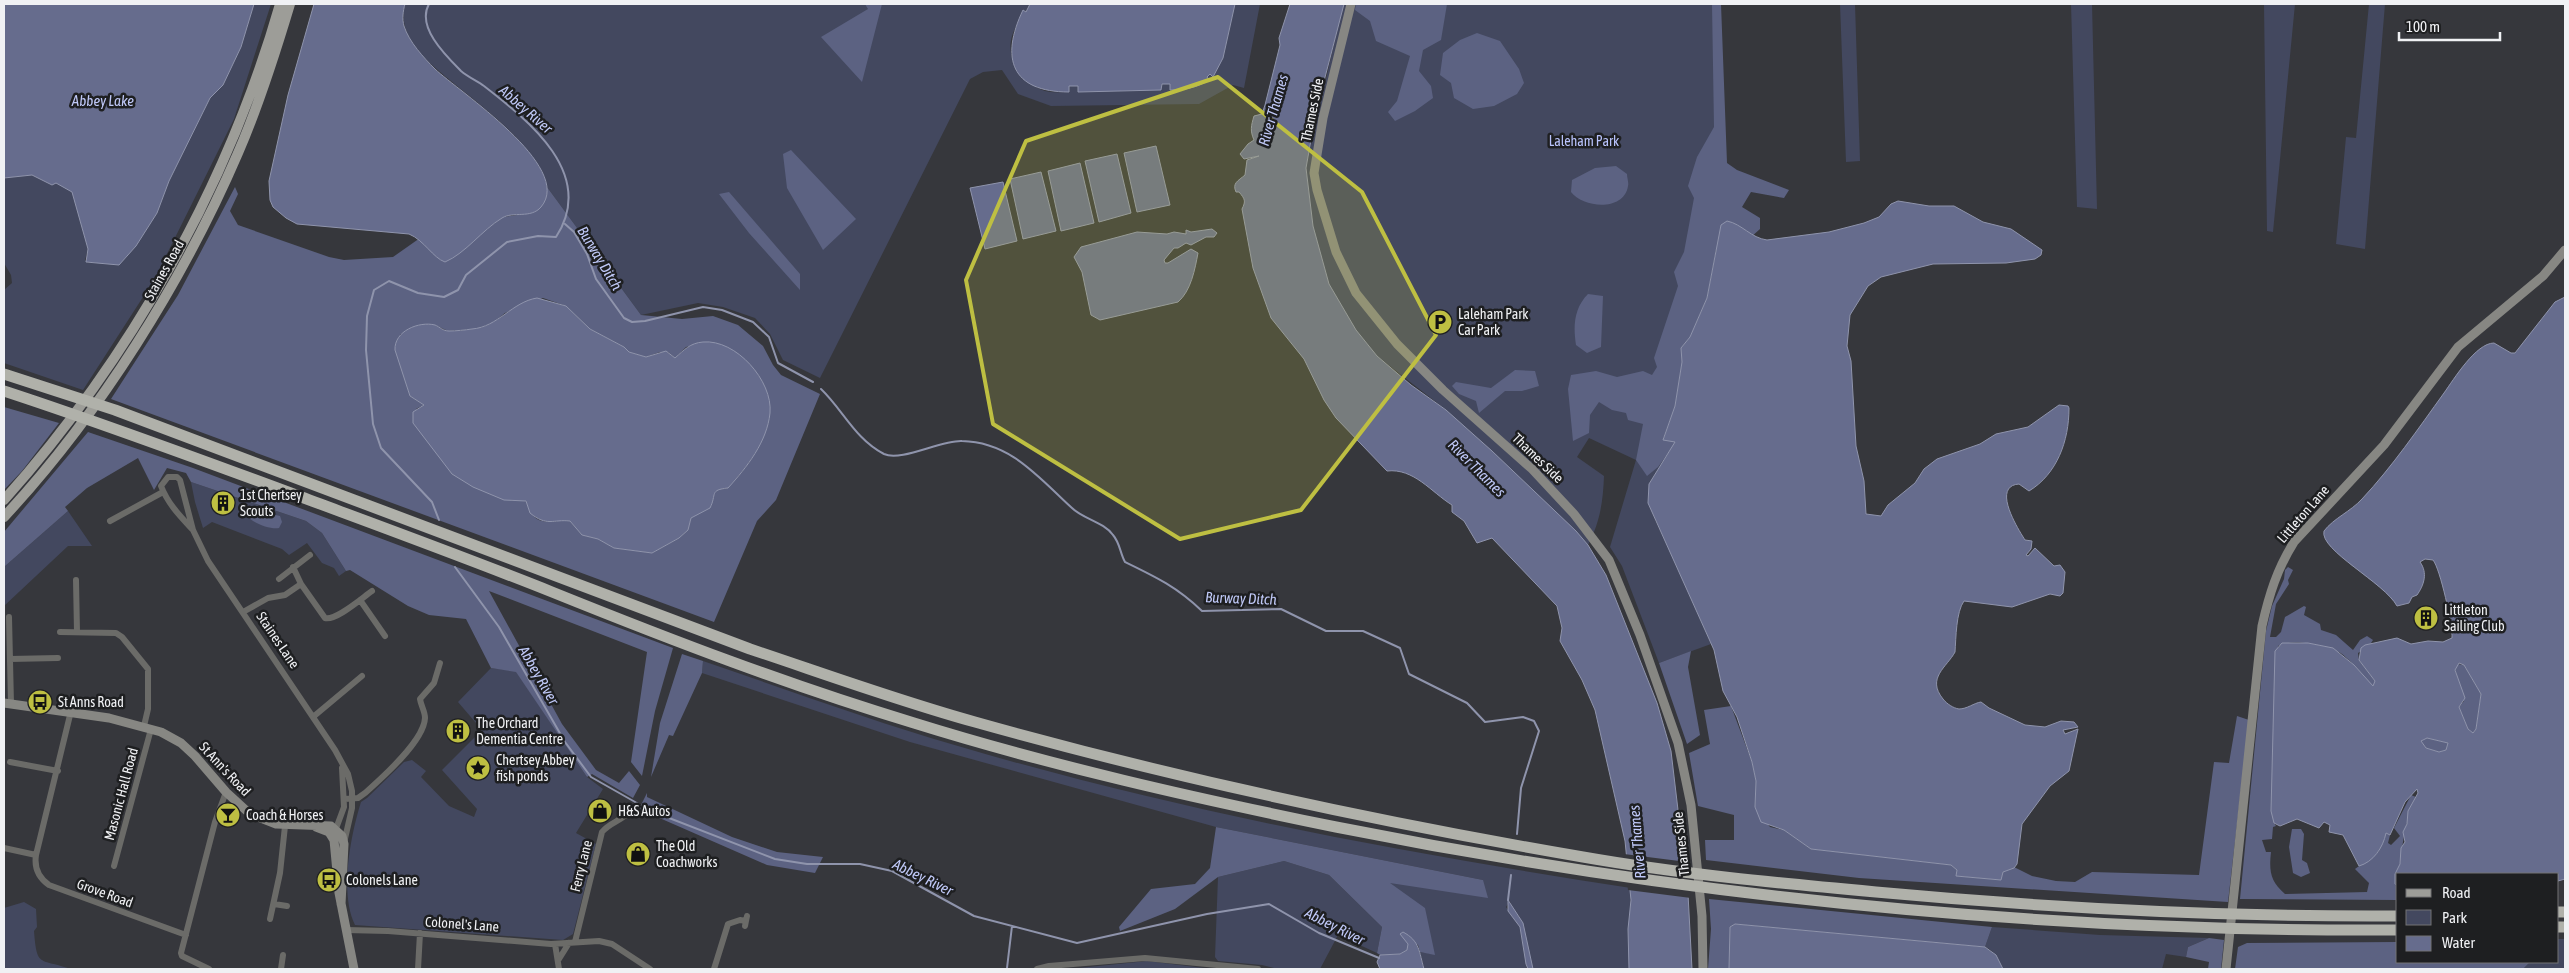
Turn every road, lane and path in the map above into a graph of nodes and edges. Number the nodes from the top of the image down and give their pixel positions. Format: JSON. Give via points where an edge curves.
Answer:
{"nodes":[{"id":1,"x":280,"y":4,"type":"edge"},
{"id":2,"x":290,"y":4,"type":"edge"},
{"id":3,"x":1351,"y":4,"type":"edge"},
{"id":4,"x":2565,"y":250,"type":"edge"},
{"id":5,"x":4,"y":374,"type":"edge"},
{"id":6,"x":4,"y":391,"type":"edge"},
{"id":7,"x":163,"y":492,"type":"junction"},
{"id":8,"x":4,"y":500,"type":"edge"},
{"id":9,"x":4,"y":517,"type":"edge"},
{"id":10,"x":110,"y":521,"type":"dead end"},
{"id":11,"x":193,"y":530,"type":"junction"},
{"id":12,"x":310,"y":555,"type":"dead end"},
{"id":13,"x":293,"y":567,"type":"junction"},
{"id":14,"x":279,"y":579,"type":"dead end"},
{"id":15,"x":76,"y":580,"type":"dead end"},
{"id":16,"x":300,"y":584,"type":"junction"},
{"id":17,"x":372,"y":591,"type":"dead end"},
{"id":18,"x":360,"y":600,"type":"junction"},
{"id":19,"x":243,"y":612,"type":"junction"},
{"id":20,"x":9,"y":617,"type":"dead end"},
{"id":21,"x":60,"y":632,"type":"dead end"},
{"id":22,"x":77,"y":632,"type":"junction"},
{"id":23,"x":385,"y":636,"type":"dead end"},
{"id":24,"x":7,"y":651,"type":"edge"},
{"id":25,"x":58,"y":658,"type":"dead end"},
{"id":26,"x":10,"y":660,"type":"junction"},
{"id":27,"x":440,"y":663,"type":"dead end"},
{"id":28,"x":362,"y":676,"type":"dead end"},
{"id":29,"x":7,"y":703,"type":"edge"},
{"id":30,"x":71,"y":711,"type":"junction"},
{"id":31,"x":313,"y":717,"type":"junction"},
{"id":32,"x":147,"y":727,"type":"junction"},
{"id":33,"x":10,"y":762,"type":"dead end"},
{"id":34,"x":342,"y":765,"type":"junction"},
{"id":35,"x":58,"y":771,"type":"junction"},
{"id":36,"x":226,"y":792,"type":"junction"},
{"id":37,"x":345,"y":799,"type":"junction"},
{"id":38,"x":353,"y":799,"type":"junction"},
{"id":39,"x":631,"y":810,"type":"dead end"},
{"id":40,"x":285,"y":826,"type":"junction"},
{"id":41,"x":309,"y":826,"type":"junction"},
{"id":42,"x":336,"y":829,"type":"junction"},
{"id":43,"x":334,"y":840,"type":"junction"},
{"id":44,"x":344,"y":844,"type":"junction"},
{"id":45,"x":4,"y":848,"type":"edge"},
{"id":46,"x":36,"y":856,"type":"junction"},
{"id":47,"x":114,"y":866,"type":"dead end"},
{"id":48,"x":274,"y":904,"type":"junction"},
{"id":49,"x":341,"y":904,"type":"junction"},
{"id":50,"x":287,"y":906,"type":"dead end"},
{"id":51,"x":2396,"y":916,"type":"edge"},
{"id":52,"x":270,"y":919,"type":"dead end"},
{"id":53,"x":746,"y":921,"type":"dead end"},
{"id":54,"x":346,"y":930,"type":"junction"},
{"id":55,"x":2396,"y":930,"type":"edge"},
{"id":56,"x":420,"y":933,"type":"junction"},
{"id":57,"x":186,"y":935,"type":"junction"},
{"id":58,"x":572,"y":942,"type":"junction"},
{"id":59,"x":555,"y":944,"type":"junction"},
{"id":60,"x":283,"y":955,"type":"dead end"},
{"id":61,"x":559,"y":959,"type":"junction"},
{"id":62,"x":209,"y":969,"type":"edge"},
{"id":63,"x":280,"y":969,"type":"edge"},
{"id":64,"x":354,"y":969,"type":"edge"},
{"id":65,"x":418,"y":969,"type":"edge"},
{"id":66,"x":558,"y":969,"type":"edge"},
{"id":67,"x":650,"y":969,"type":"edge"},
{"id":68,"x":714,"y":969,"type":"edge"},
{"id":69,"x":1037,"y":969,"type":"edge"},
{"id":70,"x":1258,"y":969,"type":"edge"},
{"id":71,"x":1703,"y":969,"type":"edge"},
{"id":72,"x":2226,"y":969,"type":"edge"}],
"edges":[{"from":1,"to":8,"type":"main road","name":"Staines Road","via":[[241,117],[209,190],[171,262],[113,358],[54,439]]},
{"from":2,"to":9,"type":"main road","name":"Staines Road","via":[[260,98],[221,190],[162,302],[67,442]]},
{"from":3,"to":71,"type":"street","name":"Thames Side","via":[[1323,118],[1314,173],[1336,252],[1356,294],[1397,344],[1532,470],[1576,515],[1609,560],[1640,635],[1678,743],[1691,805],[1702,916]]},
{"from":4,"to":72,"type":"street","name":"Littleton Lane","via":[[2543,276],[2458,347],[2384,445],[2294,542],[2283,560],[2270,592],[2262,626]]},
{"from":5,"to":51,"type":"highway","via":[[115,410],[750,648],[972,721],[1169,772],[1585,858],[1720,876],[1922,896],[2122,910]]},
{"from":6,"to":55,"type":"highway","via":[[113,427],[768,676],[1022,755],[1241,807],[1414,843],[1587,872],[1886,909],[2003,918],[2247,929]]},
{"from":7,"to":10,"type":"street"},
{"from":7,"to":11,"type":"street","name":"Staines Lane","via":[[171,507]]},
{"from":7,"to":11,"type":"street","name":"Staines Lane","via":[[161,486],[168,477],[180,480]]},
{"from":11,"to":19,"type":"street","name":"Staines Lane","via":[[208,561]]},
{"from":12,"to":13,"type":"street"},
{"from":13,"to":14,"type":"street"},
{"from":13,"to":16,"type":"street"},
{"from":15,"to":22,"type":"street"},
{"from":16,"to":18,"type":"street","via":[[325,618],[330,620]]},
{"from":16,"to":19,"type":"street"},
{"from":17,"to":18,"type":"street"},
{"from":18,"to":23,"type":"street"},
{"from":19,"to":31,"type":"street","name":"Staines Lane"},
{"from":20,"to":24,"type":"street"},
{"from":21,"to":22,"type":"street","name":"Masonic Hall Road"},
{"from":22,"to":32,"type":"street","name":"Masonic Hall Road","via":[[118,634],[148,669]]},
{"from":24,"to":26,"type":"street"},
{"from":25,"to":26,"type":"street"},
{"from":26,"to":29,"type":"street"},
{"from":27,"to":38,"type":"street","via":[[434,683],[420,699],[424,721],[407,752],[375,785]]},
{"from":28,"to":31,"type":"street"},
{"from":29,"to":30,"type":"street","name":"St Ann's Road"},
{"from":30,"to":32,"type":"street","name":"St Ann's Road"},
{"from":30,"to":35,"type":"street","name":"Grove Road"},
{"from":31,"to":34,"type":"street","name":"Staines Lane"},
{"from":32,"to":36,"type":"street","name":"St Ann's Road","via":[[171,737],[187,749]]},
{"from":32,"to":47,"type":"street","name":"Masonic Hall Road"},
{"from":33,"to":35,"type":"street"},
{"from":34,"to":37,"type":"street","name":"Staines Lane"},
{"from":34,"to":38,"type":"street","name":"Staines Lane","via":[[348,774]]},
{"from":35,"to":46,"type":"street","name":"Grove Road"},
{"from":36,"to":40,"type":"street","name":"St Ann's Road","via":[[250,814],[268,823]]},
{"from":36,"to":57,"type":"street","via":[[215,822]]},
{"from":37,"to":38,"type":"street"},
{"from":37,"to":42,"type":"street","name":"Staines Lane"},
{"from":38,"to":44,"type":"street","name":"Staines Lane"},
{"from":39,"to":58,"type":"street","name":"Ferry Lane","via":[[602,832]]},
{"from":40,"to":41,"type":"street","name":"St Ann's Road"},
{"from":40,"to":48,"type":"street"},
{"from":41,"to":42,"type":"street","name":"St Ann's Road","via":[[323,824]]},
{"from":41,"to":43,"type":"street","name":"St Ann's Road","via":[[326,830]]},
{"from":42,"to":43,"type":"street","name":"Staines Lane"},
{"from":42,"to":44,"type":"street"},
{"from":43,"to":49,"type":"street","name":"Staines Lane"},
{"from":44,"to":49,"type":"street","name":"Staines Lane"},
{"from":45,"to":46,"type":"street"},
{"from":46,"to":57,"type":"street","name":"Grove Road","via":[[36,868],[41,879],[49,885]]},
{"from":48,"to":50,"type":"street"},
{"from":48,"to":52,"type":"street"},
{"from":49,"to":54,"type":"street"},
{"from":53,"to":68,"type":"street","via":[[728,924]]},
{"from":54,"to":56,"type":"street","name":"Colonel's Lane"},
{"from":54,"to":64,"type":"street"},
{"from":56,"to":59,"type":"street","name":"Colonel's Lane"},
{"from":56,"to":65,"type":"street"},
{"from":57,"to":62,"type":"street","via":[[182,956]]},
{"from":58,"to":59,"type":"street","name":"Colonel's Lane"},
{"from":58,"to":61,"type":"street","name":"Ferry Lane"},
{"from":58,"to":67,"type":"street","name":"Colonel's Lane","via":[[612,944]]},
{"from":59,"to":61,"type":"street"},
{"from":60,"to":63,"type":"street"},
{"from":61,"to":66,"type":"street"},
{"from":69,"to":70,"type":"street","via":[[1145,958]]}]}
